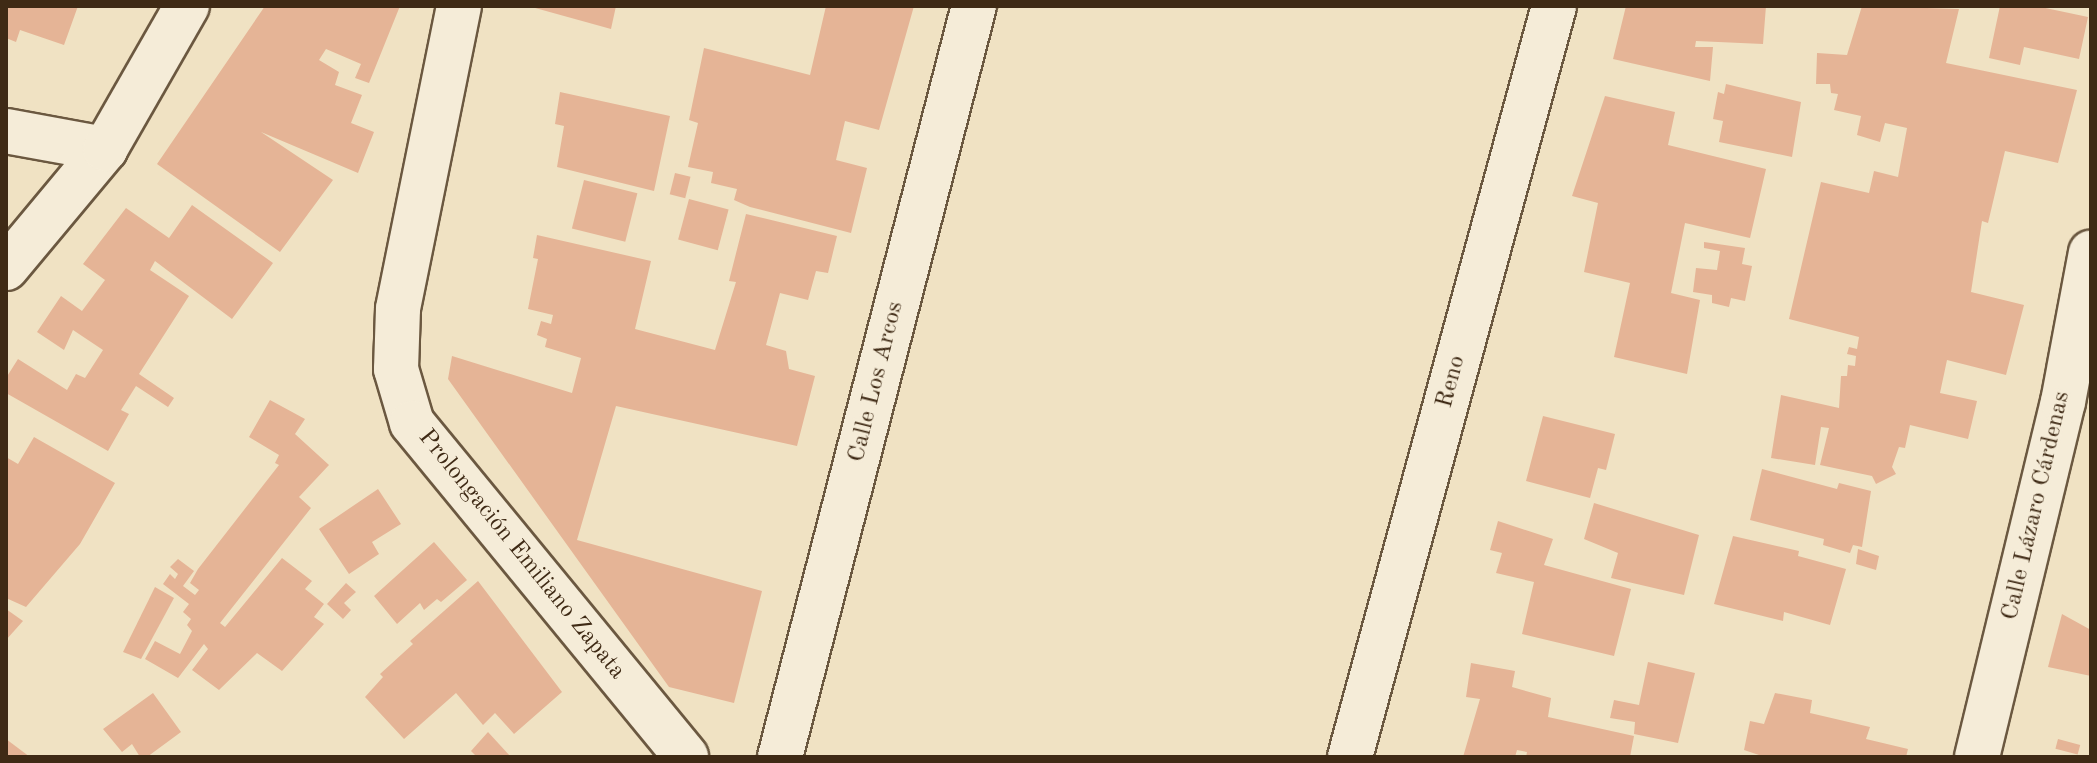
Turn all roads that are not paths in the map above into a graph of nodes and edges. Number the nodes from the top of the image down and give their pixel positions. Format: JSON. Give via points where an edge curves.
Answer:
{"nodes":[{"id":1,"x":187,"y":6,"type":"edge"},
{"id":2,"x":459,"y":6,"type":"edge"},
{"id":3,"x":974,"y":6,"type":"edge"},
{"id":4,"x":1554,"y":6,"type":"edge"},
{"id":5,"x":6,"y":131,"type":"edge"},
{"id":6,"x":105,"y":149,"type":"junction"},
{"id":7,"x":2091,"y":253,"type":"edge"},
{"id":8,"x":6,"y":268,"type":"edge"},
{"id":9,"x":2077,"y":407,"type":"edge"},
{"id":10,"x":686,"y":757,"type":"edge"},
{"id":11,"x":780,"y":757,"type":"edge"},
{"id":12,"x":1350,"y":757,"type":"edge"},
{"id":13,"x":1977,"y":757,"type":"edge"}],
"edges":[{"from":1,"to":6,"type":"street"},
{"from":2,"to":10,"type":"street","name":"Prolongación Emiliano Zapata","via":[[398,309],[396,369],[412,423]]},
{"from":3,"to":11,"type":"street","name":"Calle Los Arcos"},
{"from":4,"to":12,"type":"street","name":"Reno"},
{"from":5,"to":6,"type":"street"},
{"from":6,"to":8,"type":"street"},
{"from":7,"to":9,"type":"street","name":"Calle Lázaro Cárdenas"},
{"from":9,"to":13,"type":"street","name":"Calle Lázaro Cárdenas"}]}
